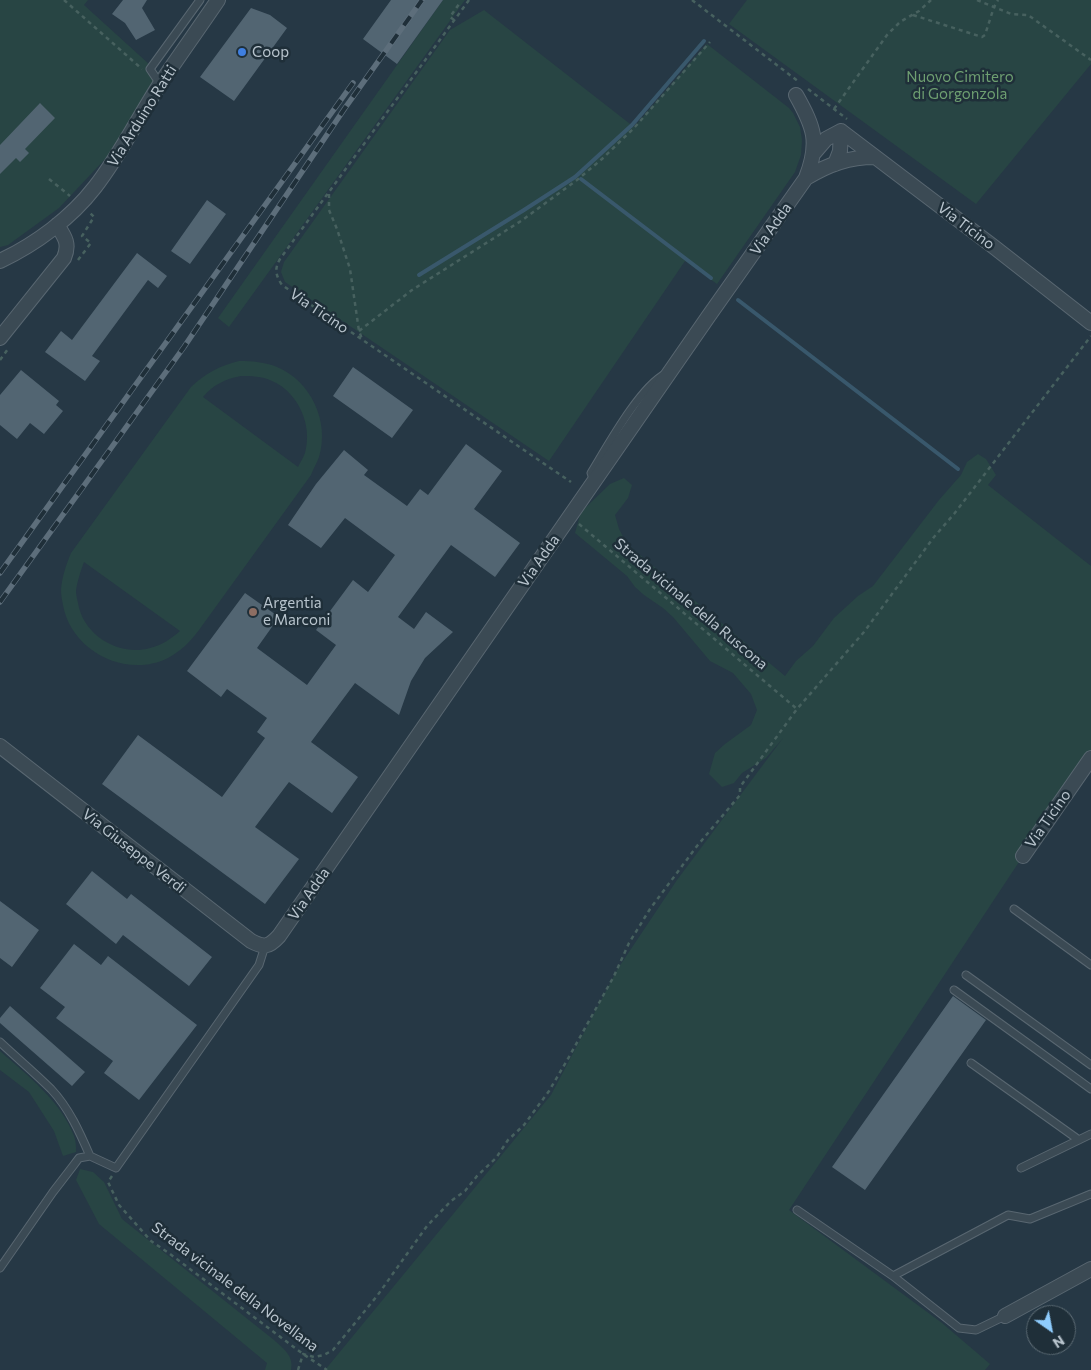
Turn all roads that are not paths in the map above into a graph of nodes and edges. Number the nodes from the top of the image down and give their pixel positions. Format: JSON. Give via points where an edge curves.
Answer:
{"nodes":[{"id":1,"x":200,"y":0,"type":"edge"},
{"id":2,"x":218,"y":0,"type":"edge"},
{"id":3,"x":160,"y":84,"type":"junction"},
{"id":4,"x":796,"y":95,"type":"dead end"},
{"id":5,"x":841,"y":131,"type":"junction"},
{"id":6,"x":814,"y":154,"type":"junction"},
{"id":7,"x":876,"y":157,"type":"junction"},
{"id":8,"x":835,"y":164,"type":"junction"},
{"id":9,"x":806,"y":178,"type":"junction"},
{"id":10,"x":57,"y":225,"type":"junction"},
{"id":11,"x":0,"y":260,"type":"edge"},
{"id":12,"x":1091,"y":322,"type":"edge"},
{"id":13,"x":0,"y":338,"type":"edge"},
{"id":14,"x":0,"y":746,"type":"edge"},
{"id":15,"x":1091,"y":758,"type":"edge"},
{"id":16,"x":1023,"y":856,"type":"dead end"},
{"id":17,"x":1014,"y":910,"type":"dead end"},
{"id":18,"x":268,"y":945,"type":"junction"},
{"id":19,"x":1091,"y":965,"type":"edge"},
{"id":20,"x":966,"y":975,"type":"dead end"},
{"id":21,"x":954,"y":990,"type":"dead end"},
{"id":22,"x":0,"y":1042,"type":"edge"},
{"id":23,"x":971,"y":1063,"type":"dead end"},
{"id":24,"x":1091,"y":1065,"type":"edge"},
{"id":25,"x":1091,"y":1089,"type":"edge"},
{"id":26,"x":1091,"y":1134,"type":"edge"},
{"id":27,"x":1079,"y":1140,"type":"junction"},
{"id":28,"x":90,"y":1156,"type":"junction"},
{"id":29,"x":1021,"y":1168,"type":"dead end"},
{"id":30,"x":1091,"y":1194,"type":"edge"},
{"id":31,"x":797,"y":1210,"type":"dead end"},
{"id":32,"x":0,"y":1268,"type":"edge"},
{"id":33,"x":1091,"y":1269,"type":"edge"},
{"id":34,"x":893,"y":1276,"type":"junction"},
{"id":35,"x":1005,"y":1316,"type":"joint"}],
"edges":[{"from":1,"to":3,"type":"lane","via":[[150,69]]},
{"from":2,"to":3,"type":"street","name":"Via Arduino Ratti"},
{"from":3,"to":10,"type":"street","name":"Via Arduino Ratti","via":[[101,179],[80,205]]},
{"from":4,"to":6,"type":"street","name":"Via Adda","via":[[811,128]]},
{"from":5,"to":6,"type":"street","name":"Via Adda","via":[[826,139]]},
{"from":5,"to":7,"type":"street","name":"Via Ticino"},
{"from":5,"to":8,"type":"street","via":[[840,151]]},
{"from":6,"to":9,"type":"street","name":"Via Adda"},
{"from":7,"to":8,"type":"street","name":"Via Adda","via":[[854,158]]},
{"from":7,"to":12,"type":"street","name":"Via Ticino"},
{"from":8,"to":9,"type":"street","name":"Via Adda"},
{"from":9,"to":18,"type":"street","name":"Via Adda","via":[[280,936]]},
{"from":10,"to":11,"type":"street","name":"Via Arduino Ratti"},
{"from":10,"to":13,"type":"street","via":[[67,242],[64,258]]},
{"from":14,"to":18,"type":"street","name":"Via Giuseppe Verdi","via":[[251,941],[259,946]]},
{"from":15,"to":16,"type":"street","name":"Via Ticino"},
{"from":17,"to":19,"type":"lane"},
{"from":18,"to":28,"type":"lane","name":"Via Adda","via":[[259,965],[116,1168]]},
{"from":20,"to":24,"type":"lane"},
{"from":21,"to":25,"type":"lane"},
{"from":22,"to":28,"type":"lane","via":[[63,1103]]},
{"from":23,"to":27,"type":"lane"},
{"from":26,"to":27,"type":"lane"},
{"from":27,"to":29,"type":"lane"},
{"from":28,"to":32,"type":"lane","via":[[79,1158]]},
{"from":30,"to":34,"type":"lane","via":[[1030,1219],[1008,1216]]},
{"from":31,"to":34,"type":"lane"},
{"from":33,"to":35,"type":"street"},
{"from":34,"to":35,"type":"lane","via":[[959,1328],[976,1330]]}]}
